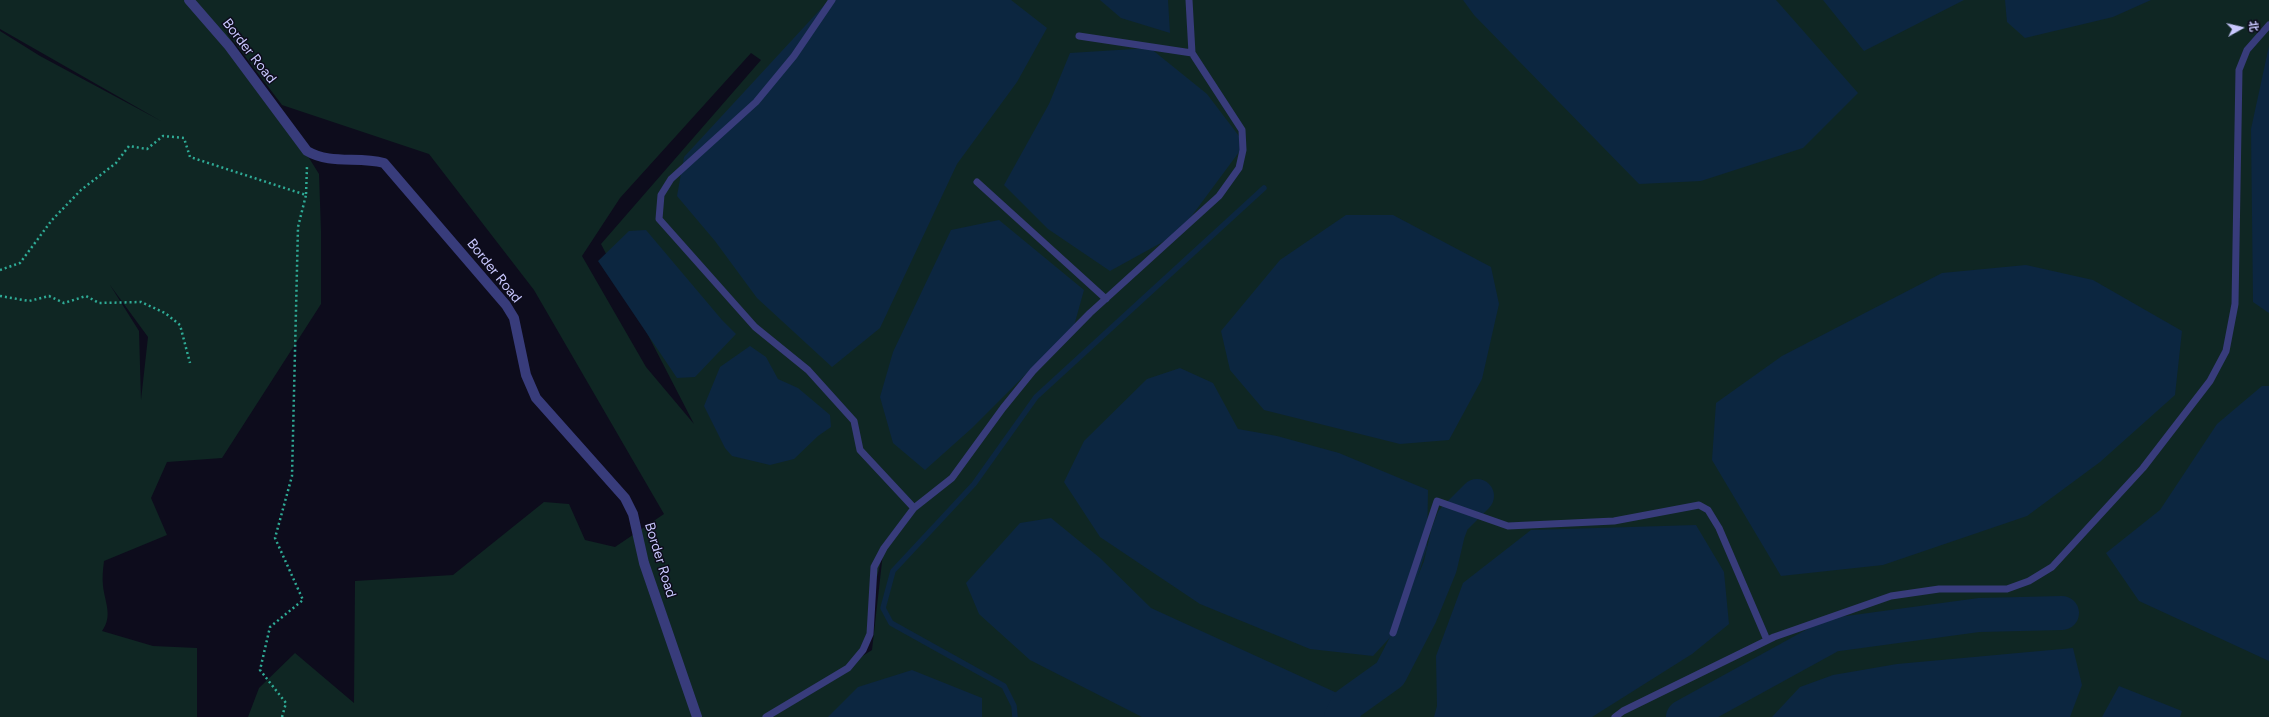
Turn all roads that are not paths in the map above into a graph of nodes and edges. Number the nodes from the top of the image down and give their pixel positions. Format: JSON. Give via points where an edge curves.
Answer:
{"nodes":[{"id":1,"x":189,"y":0,"type":"edge"},
{"id":2,"x":832,"y":0,"type":"edge"},
{"id":3,"x":1189,"y":0,"type":"edge"},
{"id":4,"x":2269,"y":25,"type":"edge"},
{"id":5,"x":1078,"y":36,"type":"dead end"},
{"id":6,"x":1192,"y":53,"type":"junction"},
{"id":7,"x":977,"y":182,"type":"dead end"},
{"id":8,"x":1106,"y":299,"type":"junction"},
{"id":9,"x":914,"y":508,"type":"junction"},
{"id":10,"x":1393,"y":633,"type":"dead end"},
{"id":11,"x":1767,"y":640,"type":"junction"},
{"id":12,"x":697,"y":717,"type":"edge"},
{"id":13,"x":766,"y":717,"type":"edge"},
{"id":14,"x":1615,"y":717,"type":"edge"}],
"edges":[{"from":1,"to":12,"type":"street","name":"Border Road","via":[[229,46],[307,151],[318,158],[335,161],[371,160],[384,163],[506,305],[514,318],[526,375],[536,398],[624,498],[633,514],[644,563]]},
{"from":2,"to":9,"type":"lane","via":[[794,56],[756,102],[671,179],[661,195],[658,219],[754,327],[808,370],[854,421],[860,450]]},
{"from":3,"to":6,"type":"lane"},
{"from":4,"to":11,"type":"lane","via":[[2247,50],[2240,70],[2235,304],[2226,351],[2210,381],[2143,468],[2052,567],[2029,581],[2007,588],[1939,589],[1891,596]]},
{"from":5,"to":6,"type":"lane"},
{"from":6,"to":8,"type":"lane","via":[[1242,130],[1243,150],[1240,168],[1219,196]]},
{"from":7,"to":8,"type":"lane"},
{"from":8,"to":9,"type":"lane","via":[[1033,371],[952,478]]},
{"from":9,"to":13,"type":"lane","via":[[884,548],[874,567],[870,634],[863,650],[848,668]]},
{"from":10,"to":11,"type":"lane","via":[[1437,501],[1508,526],[1614,521],[1699,505],[1708,510],[1718,528]]},
{"from":11,"to":14,"type":"lane"}]}
